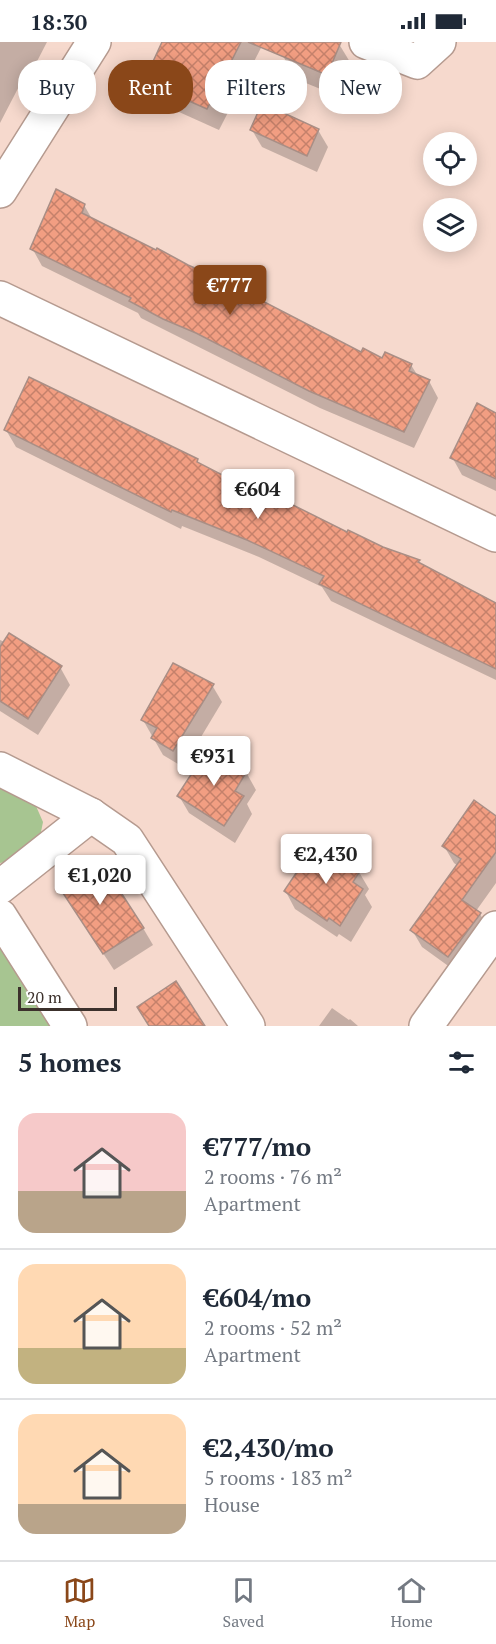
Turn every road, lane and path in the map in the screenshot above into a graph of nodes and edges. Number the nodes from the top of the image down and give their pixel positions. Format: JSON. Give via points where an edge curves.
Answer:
{"nodes":[{"id":1,"x":94,"y":42,"type":"edge"},
{"id":2,"x":366,"y":42,"type":"edge"},
{"id":3,"x":439,"y":42,"type":"edge"},
{"id":4,"x":0,"y":191,"type":"edge"},
{"id":5,"x":0,"y":298,"type":"edge"},
{"id":6,"x":496,"y":535,"type":"edge"},
{"id":7,"x":0,"y":769,"type":"edge"},
{"id":8,"x":91,"y":815,"type":"junction"},
{"id":9,"x":0,"y":887,"type":"edge"},
{"id":10,"x":0,"y":916,"type":"edge"},
{"id":11,"x":496,"y":928,"type":"edge"},
{"id":12,"x":70,"y":1026,"type":"edge"},
{"id":13,"x":248,"y":1026,"type":"edge"},
{"id":14,"x":426,"y":1026,"type":"edge"}],
"edges":[{"from":1,"to":4,"type":"street"},
{"from":2,"to":3,"type":"street","via":[[417,62]]},
{"from":5,"to":6,"type":"street"},
{"from":7,"to":8,"type":"street"},
{"from":8,"to":9,"type":"street"},
{"from":8,"to":13,"type":"street","via":[[127,840]]},
{"from":10,"to":12,"type":"street"},
{"from":11,"to":14,"type":"street"}]}
